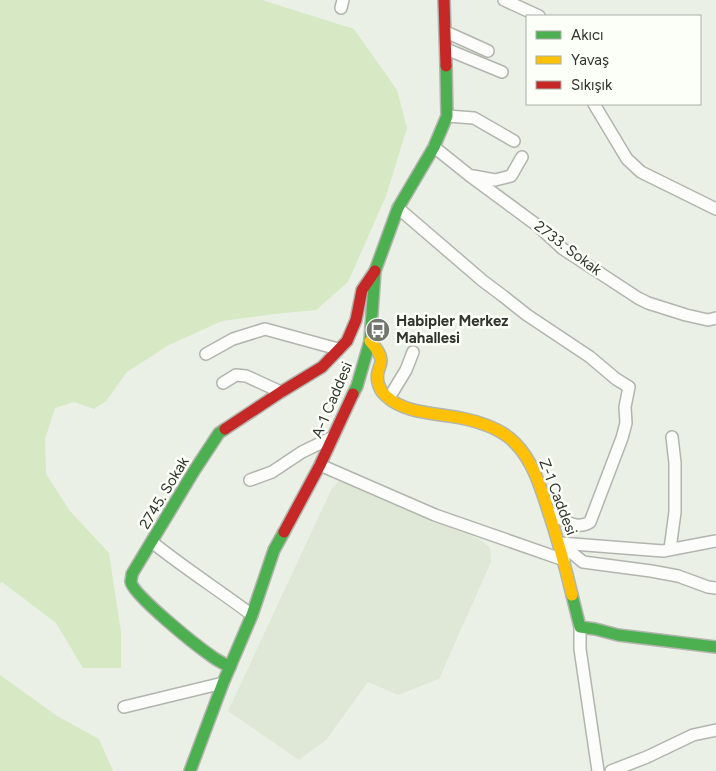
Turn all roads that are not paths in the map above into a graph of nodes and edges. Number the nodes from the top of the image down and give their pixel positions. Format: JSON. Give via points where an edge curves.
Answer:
{"nodes":[{"id":1,"x":444,"y":0,"type":"edge"},
{"id":2,"x":504,"y":0,"type":"edge"},
{"id":3,"x":536,"y":15,"type":"edge"},
{"id":4,"x":446,"y":32,"type":"junction"},
{"id":5,"x":446,"y":49,"type":"junction"},
{"id":6,"x":488,"y":51,"type":"dead end"},
{"id":7,"x":502,"y":72,"type":"dead end"},
{"id":8,"x":595,"y":105,"type":"edge"},
{"id":9,"x":447,"y":116,"type":"junction"},
{"id":10,"x":514,"y":141,"type":"dead end"},
{"id":11,"x":434,"y":147,"type":"junction"},
{"id":12,"x":522,"y":157,"type":"dead end"},
{"id":13,"x":469,"y":175,"type":"junction"},
{"id":14,"x":398,"y":208,"type":"junction"},
{"id":15,"x":716,"y":209,"type":"edge"},
{"id":16,"x":375,"y":272,"type":"junction"},
{"id":17,"x":716,"y":318,"type":"edge"},
{"id":18,"x":370,"y":341,"type":"junction"},
{"id":19,"x":338,"y":349,"type":"junction"},
{"id":20,"x":413,"y":352,"type":"dead end"},
{"id":21,"x":206,"y":354,"type":"dead end"},
{"id":22,"x":224,"y":383,"type":"dead end"},
{"id":23,"x":281,"y":392,"type":"junction"},
{"id":24,"x":389,"y":398,"type":"junction"},
{"id":25,"x":672,"y":436,"type":"dead end"},
{"id":26,"x":332,"y":438,"type":"junction"},
{"id":27,"x":320,"y":465,"type":"junction"},
{"id":28,"x":250,"y":480,"type":"dead end"},
{"id":29,"x":549,"y":512,"type":"junction"},
{"id":30,"x":716,"y":541,"type":"edge"},
{"id":31,"x":152,"y":542,"type":"junction"},
{"id":32,"x":560,"y":543,"type":"junction"},
{"id":33,"x":670,"y":549,"type":"junction"},
{"id":34,"x":564,"y":560,"type":"junction"},
{"id":35,"x":716,"y":588,"type":"edge"},
{"id":36,"x":252,"y":615,"type":"junction"},
{"id":37,"x":580,"y":627,"type":"junction"},
{"id":38,"x":716,"y":647,"type":"edge"},
{"id":39,"x":230,"y":667,"type":"junction"},
{"id":40,"x":223,"y":683,"type":"junction"},
{"id":41,"x":124,"y":707,"type":"dead end"},
{"id":42,"x":716,"y":730,"type":"edge"},
{"id":43,"x":190,"y":771,"type":"edge"},
{"id":44,"x":598,"y":771,"type":"edge"},
{"id":45,"x":611,"y":771,"type":"edge"}],
"edges":[{"from":1,"to":4,"type":"street","name":"A-1 Caddesi"},
{"from":2,"to":3,"type":"street"},
{"from":4,"to":5,"type":"street","name":"A-1 Caddesi"},
{"from":4,"to":6,"type":"street"},
{"from":5,"to":7,"type":"street"},
{"from":5,"to":9,"type":"street","name":"A-1 Caddesi"},
{"from":8,"to":15,"type":"street","via":[[627,159],[641,172]]},
{"from":9,"to":10,"type":"street","via":[[474,118]]},
{"from":9,"to":11,"type":"street","name":"A-1 Caddesi"},
{"from":11,"to":13,"type":"street","name":"2733. Sokak"},
{"from":11,"to":14,"type":"street","name":"A-1 Caddesi"},
{"from":12,"to":13,"type":"street","via":[[511,176],[495,180]]},
{"from":13,"to":17,"type":"street","name":"2733. Sokak","via":[[538,226],[563,249],[638,298],[708,320]]},
{"from":14,"to":16,"type":"street","name":"A-1 Caddesi"},
{"from":14,"to":29,"type":"street","via":[[483,281],[629,387],[622,438],[590,522],[585,525],[568,523]]},
{"from":16,"to":18,"type":"street","name":"A-1 Caddesi"},
{"from":16,"to":19,"type":"street","name":"2745. Sokak","via":[[362,290],[356,320],[347,340]]},
{"from":18,"to":24,"type":"street","via":[[381,360],[378,372],[380,388]]},
{"from":18,"to":26,"type":"street","name":"A-1 Caddesi","via":[[357,386]]},
{"from":19,"to":21,"type":"street","via":[[266,329],[233,339]]},
{"from":19,"to":23,"type":"street","name":"2745. Sokak","via":[[322,367]]},
{"from":20,"to":24,"type":"street"},
{"from":22,"to":23,"type":"street","via":[[236,375],[246,376]]},
{"from":23,"to":31,"type":"street","name":"2745. Sokak","via":[[219,433]]},
{"from":24,"to":29,"type":"street","name":"Z-1 Caddesi","via":[[410,409],[473,421],[508,436],[532,468]]},
{"from":25,"to":33,"type":"street","via":[[675,463]]},
{"from":26,"to":27,"type":"street","name":"A-1 Caddesi"},
{"from":26,"to":28,"type":"street","via":[[302,452],[272,472]]},
{"from":27,"to":34,"type":"street","via":[[409,505]]},
{"from":27,"to":36,"type":"street","name":"A-1 Caddesi","via":[[274,550]]},
{"from":29,"to":32,"type":"street","name":"Z-1 Caddesi"},
{"from":30,"to":33,"type":"street"},
{"from":31,"to":36,"type":"street"},
{"from":31,"to":39,"type":"street","name":"2745. Sokak","via":[[132,574],[134,588],[173,626]]},
{"from":32,"to":33,"type":"street"},
{"from":32,"to":34,"type":"street","name":"Z-1 Caddesi"},
{"from":32,"to":35,"type":"street","via":[[583,562],[669,574]]},
{"from":34,"to":37,"type":"street","name":"Z-1 Caddesi"},
{"from":36,"to":39,"type":"street","name":"A-1 Caddesi"},
{"from":37,"to":38,"type":"street"},
{"from":37,"to":44,"type":"street","via":[[580,649]]},
{"from":39,"to":40,"type":"street","name":"A-1 Caddesi"},
{"from":40,"to":41,"type":"street"},
{"from":40,"to":43,"type":"street","name":"A-1 Caddesi"},
{"from":42,"to":45,"type":"street","via":[[693,735]]}]}
